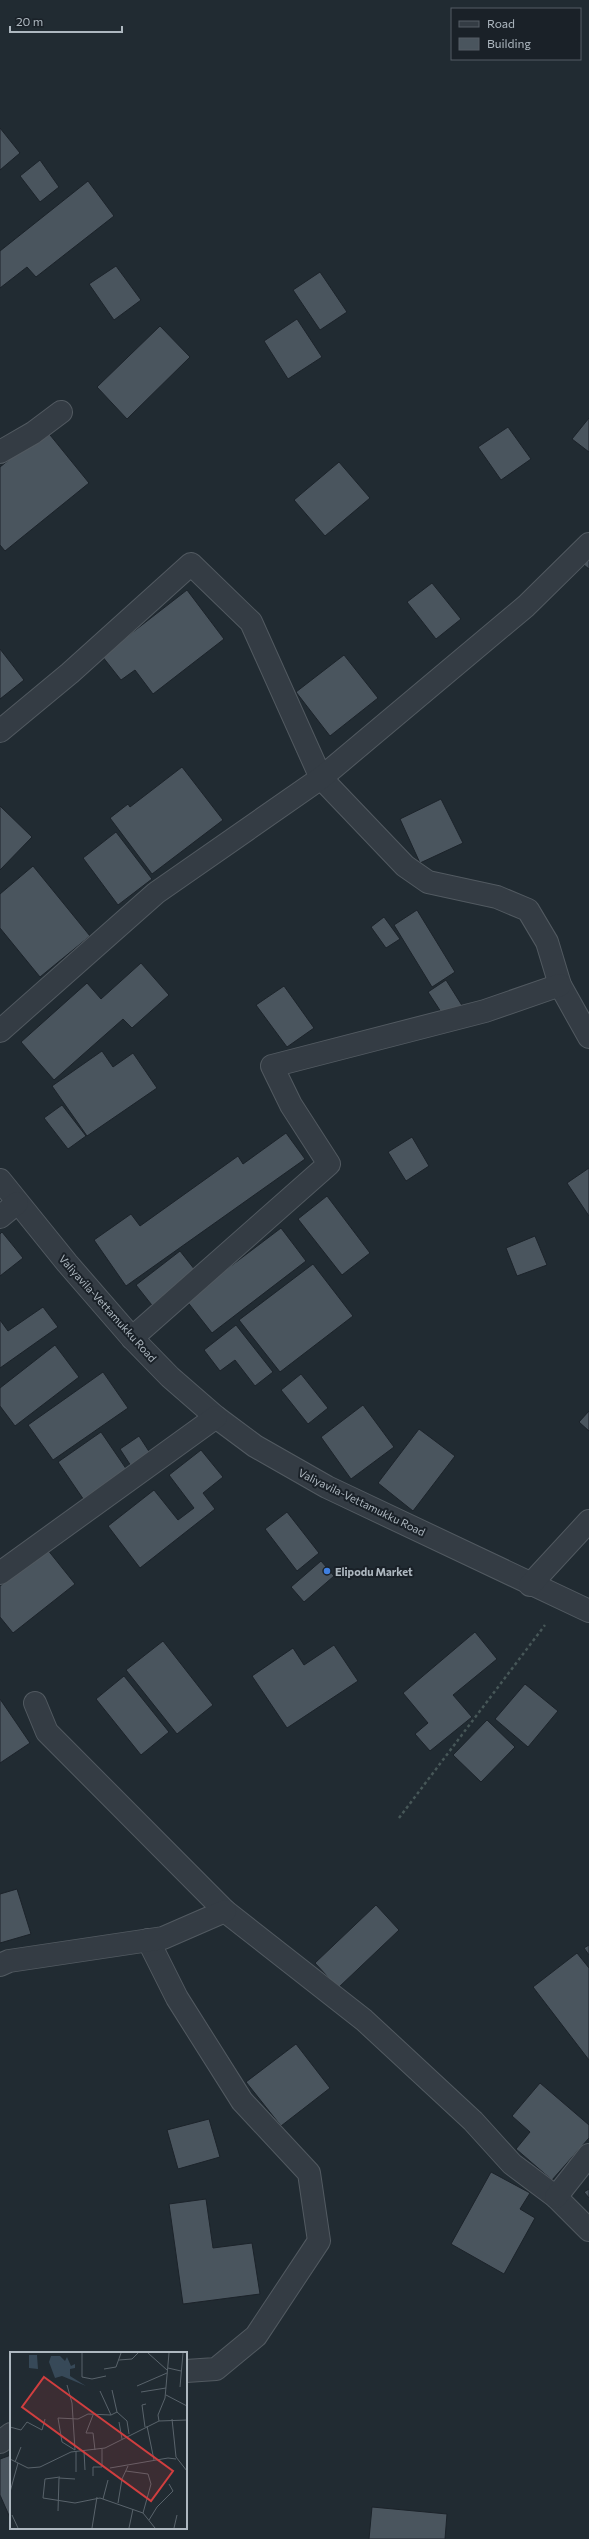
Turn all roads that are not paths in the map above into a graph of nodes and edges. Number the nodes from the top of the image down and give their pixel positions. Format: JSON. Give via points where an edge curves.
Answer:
{"nodes":[{"id":1,"x":61,"y":412,"type":"dead end"},
{"id":2,"x":0,"y":452,"type":"edge"},
{"id":3,"x":589,"y":544,"type":"edge"},
{"id":4,"x":0,"y":730,"type":"edge"},
{"id":5,"x":321,"y":778,"type":"junction"},
{"id":6,"x":560,"y":985,"type":"junction"},
{"id":7,"x":0,"y":1031,"type":"edge"},
{"id":8,"x":589,"y":1037,"type":"edge"},
{"id":9,"x":0,"y":1180,"type":"edge"},
{"id":10,"x":17,"y":1203,"type":"junction"},
{"id":11,"x":0,"y":1217,"type":"edge"},
{"id":12,"x":132,"y":1338,"type":"junction"},
{"id":13,"x":216,"y":1417,"type":"junction"},
{"id":14,"x":589,"y":1521,"type":"edge"},
{"id":15,"x":0,"y":1573,"type":"edge"},
{"id":16,"x":530,"y":1586,"type":"junction"},
{"id":17,"x":589,"y":1611,"type":"edge"},
{"id":18,"x":36,"y":1704,"type":"dead end"},
{"id":19,"x":226,"y":1911,"type":"junction"},
{"id":20,"x":148,"y":1940,"type":"junction"},
{"id":21,"x":0,"y":1965,"type":"edge"},
{"id":22,"x":589,"y":2155,"type":"edge"},
{"id":23,"x":556,"y":2197,"type":"junction"},
{"id":24,"x":589,"y":2230,"type":"edge"},
{"id":25,"x":187,"y":2371,"type":"edge"},
{"id":26,"x":10,"y":2435,"type":"edge"},
{"id":27,"x":0,"y":2442,"type":"edge"}],
"edges":[{"from":1,"to":2,"type":"street","via":[[33,433]]},
{"from":3,"to":5,"type":"street","via":[[526,606]]},
{"from":4,"to":5,"type":"street","via":[[70,673],[192,564],[251,622]]},
{"from":5,"to":6,"type":"street","via":[[405,866],[428,882],[497,896],[528,910],[547,942]]},
{"from":5,"to":7,"type":"street","via":[[156,893]]},
{"from":6,"to":8,"type":"street"},
{"from":6,"to":12,"type":"street","via":[[485,1011],[272,1066],[291,1105],[329,1164]]},
{"from":9,"to":10,"type":"street","name":"Valiyavila-Vettamukku Road"},
{"from":10,"to":11,"type":"street"},
{"from":10,"to":12,"type":"street","name":"Valiyavila-Vettamukku Road"},
{"from":12,"to":13,"type":"street","name":"Valiyavila-Vettamukku Road","via":[[170,1377]]},
{"from":13,"to":15,"type":"street"},
{"from":13,"to":16,"type":"street","name":"Valiyavila-Vettamukku Road","via":[[254,1446],[327,1487]]},
{"from":14,"to":16,"type":"street"},
{"from":16,"to":17,"type":"street","name":"Valiyavila-Vettamukku Road"},
{"from":18,"to":19,"type":"street","via":[[47,1732]]},
{"from":19,"to":20,"type":"street","via":[[164,1938]]},
{"from":19,"to":23,"type":"street","via":[[364,2020],[473,2121],[512,2164]]},
{"from":20,"to":21,"type":"street","via":[[9,1961]]},
{"from":20,"to":25,"type":"street","via":[[177,1998],[242,2101],[309,2172],[318,2241],[256,2336],[216,2369]]},
{"from":22,"to":23,"type":"street"},
{"from":23,"to":24,"type":"street"},
{"from":26,"to":27,"type":"street"}]}
